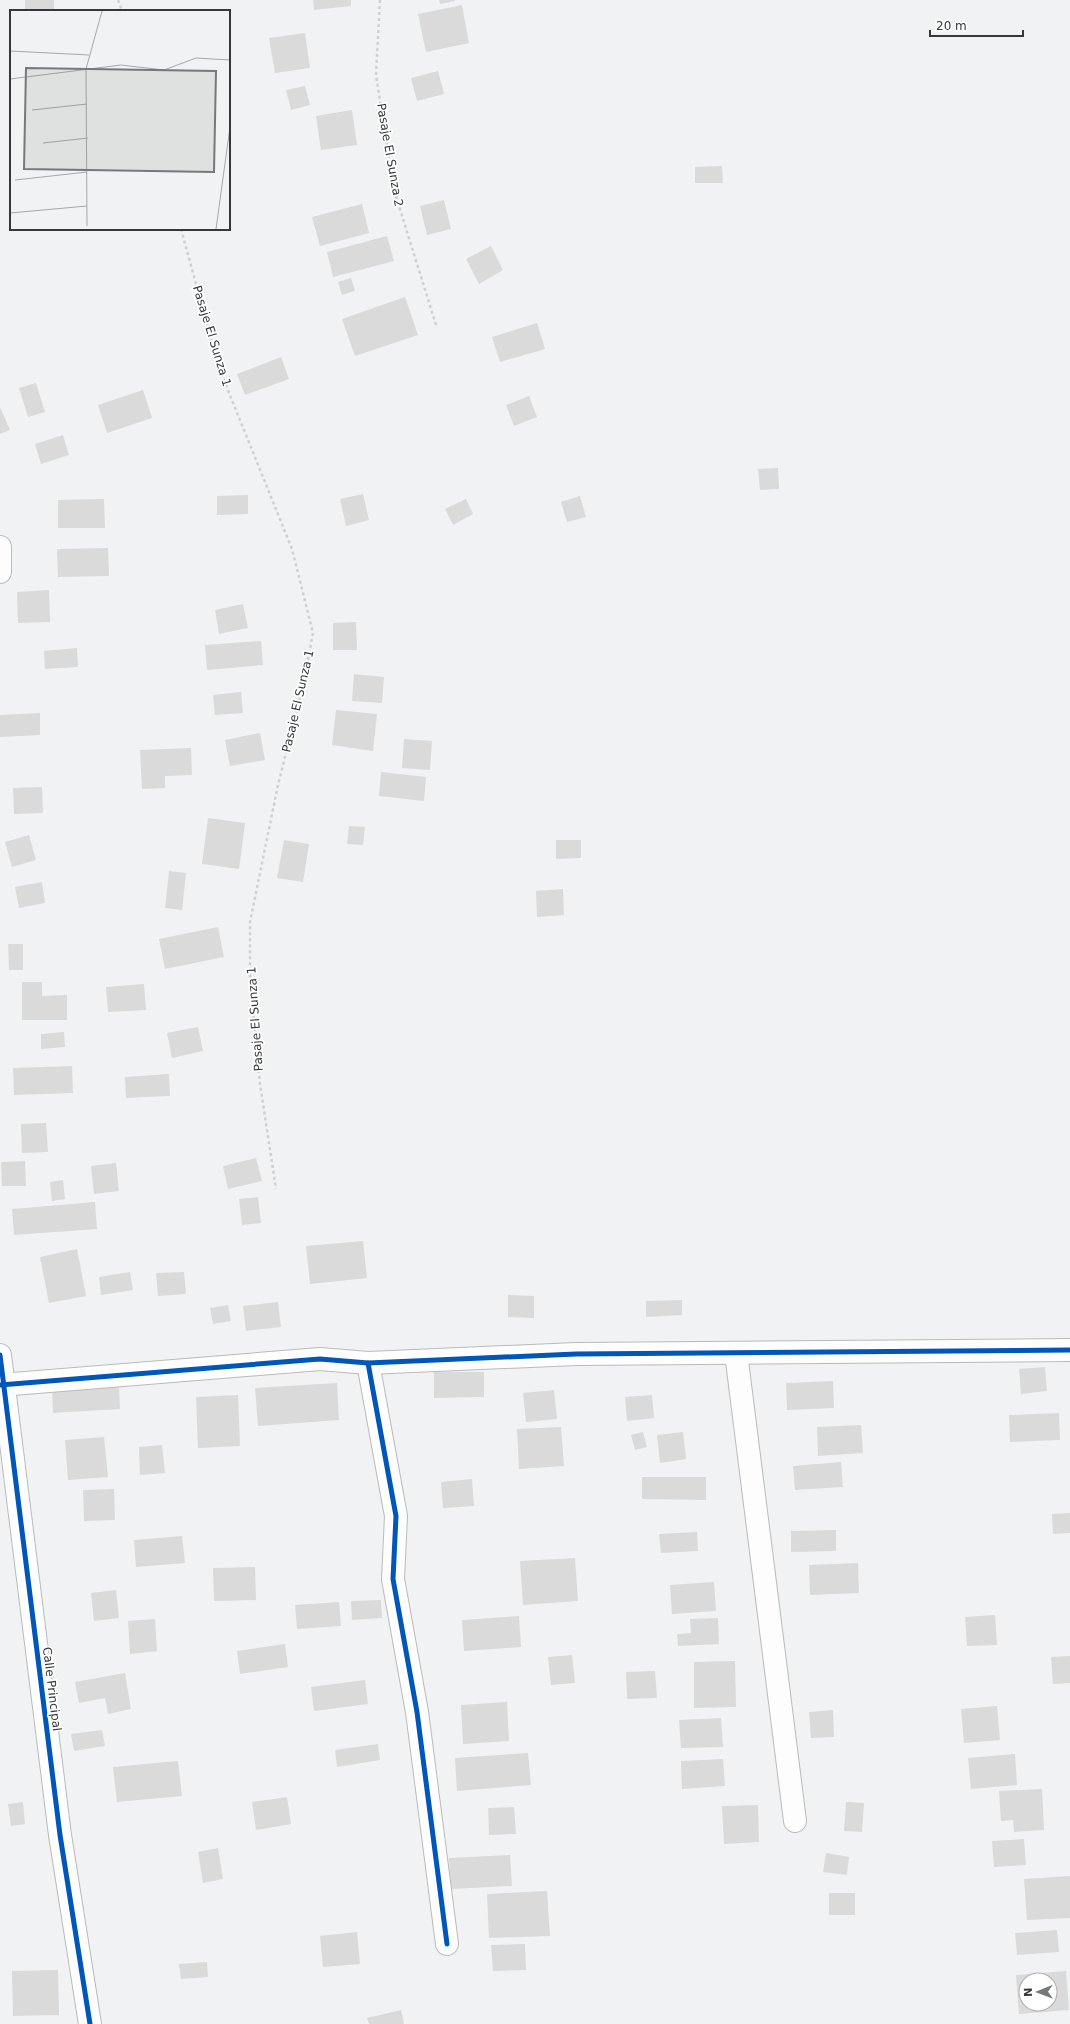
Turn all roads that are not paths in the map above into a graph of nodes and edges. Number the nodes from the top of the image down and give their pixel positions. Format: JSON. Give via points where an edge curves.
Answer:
{"nodes":[{"id":1,"x":0,"y":547,"type":"edge"},
{"id":2,"x":0,"y":572,"type":"edge"},
{"id":3,"x":1070,"y":1350,"type":"edge"},
{"id":4,"x":736,"y":1353,"type":"junction"},
{"id":5,"x":0,"y":1356,"type":"edge"},
{"id":6,"x":368,"y":1363,"type":"junction"},
{"id":7,"x":2,"y":1386,"type":"edge"},
{"id":8,"x":795,"y":1821,"type":"dead end"},
{"id":9,"x":447,"y":1944,"type":"dead end"},
{"id":10,"x":90,"y":2024,"type":"edge"}],
"edges":[{"from":1,"to":2,"type":"street"},
{"from":3,"to":4,"type":"street"},
{"from":4,"to":6,"type":"street","via":[[576,1354]]},
{"from":4,"to":8,"type":"street"},
{"from":5,"to":7,"type":"street","name":"Calle Principal"},
{"from":6,"to":7,"type":"street","via":[[320,1359]]},
{"from":6,"to":9,"type":"street","via":[[396,1516],[393,1579],[417,1712]]},
{"from":7,"to":10,"type":"street","name":"Calle Principal","via":[[60,1835]]}]}
